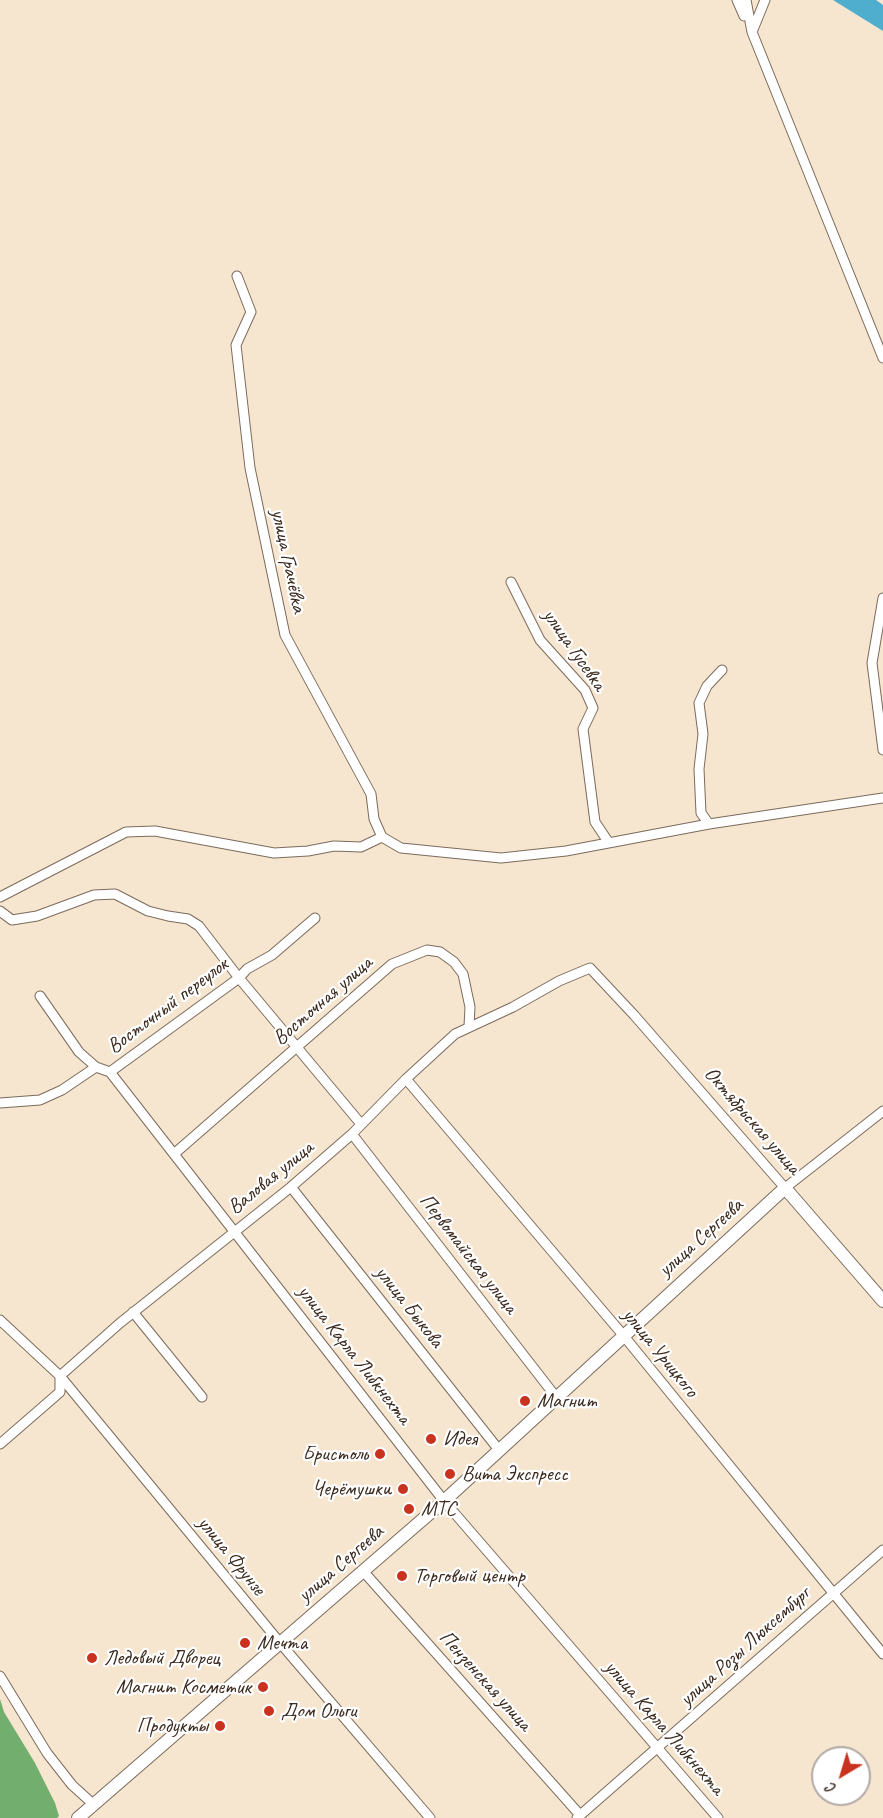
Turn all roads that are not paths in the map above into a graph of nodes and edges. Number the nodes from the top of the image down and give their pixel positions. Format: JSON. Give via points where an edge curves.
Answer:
{"nodes":[{"id":1,"x":736,"y":0,"type":"edge"},
{"id":2,"x":746,"y":0,"type":"edge"},
{"id":3,"x":765,"y":0,"type":"edge"},
{"id":4,"x":752,"y":32,"type":"junction"},
{"id":5,"x":237,"y":276,"type":"dead end"},
{"id":6,"x":883,"y":358,"type":"edge"},
{"id":7,"x":511,"y":582,"type":"dead end"},
{"id":8,"x":883,"y":598,"type":"edge"},
{"id":9,"x":722,"y":670,"type":"dead end"},
{"id":10,"x":883,"y":750,"type":"edge"},
{"id":11,"x":883,"y":798,"type":"edge"},
{"id":12,"x":709,"y":824,"type":"junction"},
{"id":13,"x":381,"y":837,"type":"junction"},
{"id":14,"x":609,"y":843,"type":"junction"},
{"id":15,"x":0,"y":897,"type":"edge"},
{"id":16,"x":0,"y":911,"type":"edge"},
{"id":17,"x":315,"y":918,"type":"dead end"},
{"id":18,"x":591,"y":968,"type":"joint"},
{"id":19,"x":239,"y":978,"type":"junction"},
{"id":20,"x":40,"y":996,"type":"dead end"},
{"id":21,"x":469,"y":1026,"type":"junction"},
{"id":22,"x":297,"y":1047,"type":"junction"},
{"id":23,"x":96,"y":1067,"type":"junction"},
{"id":24,"x":110,"y":1072,"type":"junction"},
{"id":25,"x":406,"y":1079,"type":"junction"},
{"id":26,"x":0,"y":1103,"type":"edge"},
{"id":27,"x":883,"y":1111,"type":"edge"},
{"id":28,"x":361,"y":1124,"type":"junction"},
{"id":29,"x":352,"y":1134,"type":"junction"},
{"id":30,"x":174,"y":1154,"type":"junction"},
{"id":31,"x":291,"y":1187,"type":"junction"},
{"id":32,"x":785,"y":1188,"type":"junction"},
{"id":33,"x":235,"y":1231,"type":"junction"},
{"id":34,"x":883,"y":1301,"type":"edge"},
{"id":35,"x":133,"y":1312,"type":"junction"},
{"id":36,"x":0,"y":1320,"type":"edge"},
{"id":37,"x":623,"y":1335,"type":"junction"},
{"id":38,"x":60,"y":1376,"type":"junction"},
{"id":39,"x":202,"y":1397,"type":"dead end"},
{"id":40,"x":556,"y":1397,"type":"junction"},
{"id":41,"x":1,"y":1443,"type":"edge"},
{"id":42,"x":499,"y":1450,"type":"junction"},
{"id":43,"x":444,"y":1501,"type":"junction"},
{"id":44,"x":883,"y":1550,"type":"edge"},
{"id":45,"x":363,"y":1571,"type":"junction"},
{"id":46,"x":833,"y":1593,"type":"junction"},
{"id":47,"x":281,"y":1644,"type":"junction"},
{"id":48,"x":883,"y":1654,"type":"edge"},
{"id":49,"x":0,"y":1676,"type":"edge"},
{"id":50,"x":658,"y":1748,"type":"junction"},
{"id":51,"x":93,"y":1804,"type":"junction"},
{"id":52,"x":579,"y":1817,"type":"edge"},
{"id":53,"x":78,"y":1818,"type":"edge"},
{"id":54,"x":430,"y":1818,"type":"edge"},
{"id":55,"x":718,"y":1818,"type":"edge"}],
"edges":[{"from":1,"to":4,"type":"street"},
{"from":2,"to":4,"type":"street"},
{"from":3,"to":4,"type":"street"},
{"from":4,"to":6,"type":"street"},
{"from":5,"to":13,"type":"street","name":"улица Грачёвка","via":[[251,312],[236,345],[250,468],[285,635],[371,794]]},
{"from":7,"to":14,"type":"street","name":"улица Гусевка","via":[[540,640],[585,690],[593,708],[583,729],[595,822]]},
{"from":8,"to":10,"type":"street","via":[[872,663]]},
{"from":9,"to":12,"type":"street","via":[[707,686],[699,703],[703,734],[699,769],[701,813]]},
{"from":11,"to":12,"type":"street"},
{"from":12,"to":14,"type":"street"},
{"from":13,"to":14,"type":"street","via":[[400,848],[501,858]]},
{"from":13,"to":15,"type":"street","via":[[361,847],[274,853],[155,831],[126,832]]},
{"from":16,"to":19,"type":"street","via":[[12,920],[37,916],[94,896],[116,894],[148,911],[188,919],[199,926]]},
{"from":17,"to":19,"type":"street","name":"Восточный переулок"},
{"from":18,"to":21,"type":"street","name":"Валовая улица"},
{"from":18,"to":32,"type":"street","name":"Октябрьская улица"},
{"from":19,"to":22,"type":"street"},
{"from":19,"to":24,"type":"street","name":"Восточный переулок"},
{"from":20,"to":23,"type":"street","via":[[79,1052]]},
{"from":21,"to":22,"type":"street","name":"Восточная улица","via":[[470,1007],[463,974],[440,952],[427,950],[392,964]]},
{"from":21,"to":25,"type":"street","name":"Валовая улица"},
{"from":22,"to":28,"type":"street"},
{"from":22,"to":30,"type":"street","name":"Восточная улица"},
{"from":23,"to":24,"type":"street","name":"Восточный переулок"},
{"from":23,"to":26,"type":"street","name":"Восточный переулок","via":[[40,1100]]},
{"from":24,"to":30,"type":"street","name":"улица Карла Либкнехта"},
{"from":25,"to":28,"type":"street","name":"Валовая улица"},
{"from":25,"to":37,"type":"street","name":"улица Урицкого"},
{"from":27,"to":32,"type":"street"},
{"from":28,"to":29,"type":"street","name":"Валовая улица"},
{"from":29,"to":31,"type":"street","name":"Валовая улица"},
{"from":29,"to":40,"type":"street","name":"Первомайская улица"},
{"from":30,"to":33,"type":"street","name":"улица Карла Либкнехта"},
{"from":31,"to":33,"type":"street","name":"Валовая улица"},
{"from":31,"to":42,"type":"street","name":"улица Быкова"},
{"from":32,"to":34,"type":"main road","name":"Октябрьская улица"},
{"from":32,"to":37,"type":"main road","name":"улица Сергеева"},
{"from":33,"to":35,"type":"street","name":"Валовая улица"},
{"from":33,"to":43,"type":"street","name":"улица Карла Либкнехта"},
{"from":35,"to":38,"type":"street","name":"Валовая улица"},
{"from":35,"to":39,"type":"street"},
{"from":36,"to":38,"type":"street","name":"улица Фрунзе"},
{"from":37,"to":40,"type":"main road","name":"улица Сергеева"},
{"from":37,"to":46,"type":"street","name":"улица Урицкого"},
{"from":38,"to":41,"type":"street","name":"Валовая улица","via":[[60,1392]]},
{"from":38,"to":47,"type":"street","name":"улица Фрунзе"},
{"from":40,"to":42,"type":"main road","name":"улица Сергеева"},
{"from":42,"to":43,"type":"main road","name":"улица Сергеева"},
{"from":43,"to":45,"type":"main road","name":"улица Сергеева"},
{"from":43,"to":50,"type":"street","name":"улица Карла Либкнехта"},
{"from":44,"to":46,"type":"street","name":"улица Розы Люксембург"},
{"from":45,"to":47,"type":"main road","name":"улица Сергеева"},
{"from":45,"to":52,"type":"street","name":"Пензенская улица"},
{"from":46,"to":48,"type":"street","name":"улица Урицкого"},
{"from":46,"to":50,"type":"street","name":"улица Розы Люксембург"},
{"from":47,"to":51,"type":"main road","name":"улица Сергеева"},
{"from":47,"to":54,"type":"street","name":"улица Фрунзе"},
{"from":49,"to":51,"type":"street","via":[[47,1753]]},
{"from":50,"to":52,"type":"street","name":"улица Розы Люксембург"},
{"from":50,"to":55,"type":"street","name":"улица Карла Либкнехта"},
{"from":51,"to":53,"type":"main road","name":"улица Сергеева"}]}
